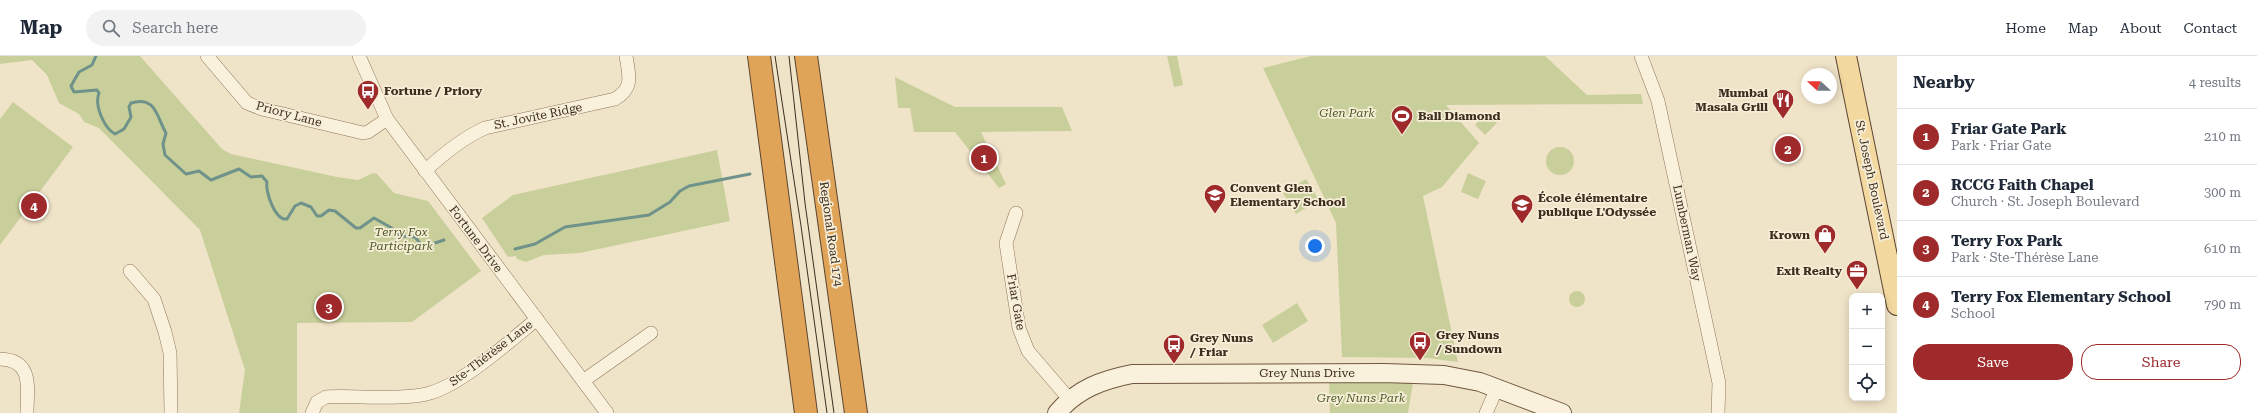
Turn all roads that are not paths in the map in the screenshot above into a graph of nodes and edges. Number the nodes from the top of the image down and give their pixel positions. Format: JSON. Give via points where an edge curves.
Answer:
{"nodes":[{"id":1,"x":207,"y":56,"type":"edge"},
{"id":2,"x":359,"y":56,"type":"edge"},
{"id":3,"x":626,"y":56,"type":"edge"},
{"id":4,"x":759,"y":56,"type":"edge"},
{"id":5,"x":806,"y":56,"type":"edge"},
{"id":6,"x":1642,"y":56,"type":"edge"},
{"id":7,"x":1846,"y":56,"type":"edge"},
{"id":8,"x":387,"y":119,"type":"junction"},
{"id":9,"x":426,"y":171,"type":"junction"},
{"id":10,"x":1016,"y":213,"type":"dead end"},
{"id":11,"x":130,"y":271,"type":"dead end"},
{"id":12,"x":1897,"y":305,"type":"edge"},
{"id":13,"x":537,"y":319,"type":"junction"},
{"id":14,"x":650,"y":333,"type":"dead end"},
{"id":15,"x":0,"y":359,"type":"edge"},
{"id":16,"x":583,"y":381,"type":"junction"},
{"id":17,"x":1497,"y":388,"type":"junction"},
{"id":18,"x":1070,"y":400,"type":"junction"},
{"id":19,"x":27,"y":413,"type":"edge"},
{"id":20,"x":171,"y":413,"type":"edge"},
{"id":21,"x":312,"y":413,"type":"edge"},
{"id":22,"x":607,"y":413,"type":"edge"},
{"id":23,"x":806,"y":413,"type":"edge"},
{"id":24,"x":856,"y":413,"type":"edge"},
{"id":25,"x":1057,"y":413,"type":"edge"},
{"id":26,"x":1486,"y":413,"type":"edge"},
{"id":27,"x":1562,"y":413,"type":"edge"},
{"id":28,"x":1718,"y":413,"type":"edge"}],
"edges":[{"from":1,"to":8,"type":"street","name":"Priory Lane","via":[[247,103],[262,110],[363,132],[368,132]]},
{"from":2,"to":8,"type":"street","name":"Fortune Drive"},
{"from":3,"to":9,"type":"street","name":"St. Jovite Ridge","via":[[629,78],[627,87],[623,94],[615,99],[485,128],[453,147]]},
{"from":4,"to":23,"type":"highway"},
{"from":5,"to":24,"type":"highway","name":"Regional Road 174"},
{"from":6,"to":28,"type":"street","name":"Lumberman Way","via":[[1658,100],[1720,383]]},
{"from":7,"to":12,"type":"main road","name":"St. Joseph Boulevard"},
{"from":8,"to":9,"type":"street","name":"Fortune Drive"},
{"from":9,"to":13,"type":"street","name":"Fortune Drive"},
{"from":10,"to":18,"type":"street","name":"Friar Gate","via":[[1006,243],[1019,328],[1028,351]]},
{"from":11,"to":20,"type":"street","via":[[154,299],[165,332],[170,353]]},
{"from":13,"to":16,"type":"street","name":"Fortune Drive"},
{"from":13,"to":21,"type":"street","name":"Ste-Thérèse Lane","via":[[443,388],[414,396],[326,397],[317,402]]},
{"from":14,"to":16,"type":"street"},
{"from":15,"to":19,"type":"street","via":[[20,363],[25,370]]},
{"from":16,"to":22,"type":"street","name":"Fortune Drive"},
{"from":17,"to":18,"type":"street","name":"Grey Nuns Drive","via":[[1463,378],[1423,373],[1132,374],[1108,379],[1082,390]]},
{"from":17,"to":26,"type":"street"},
{"from":17,"to":27,"type":"street","name":"Grey Nuns Drive"},
{"from":18,"to":25,"type":"street","name":"Grey Nuns Drive"}]}
